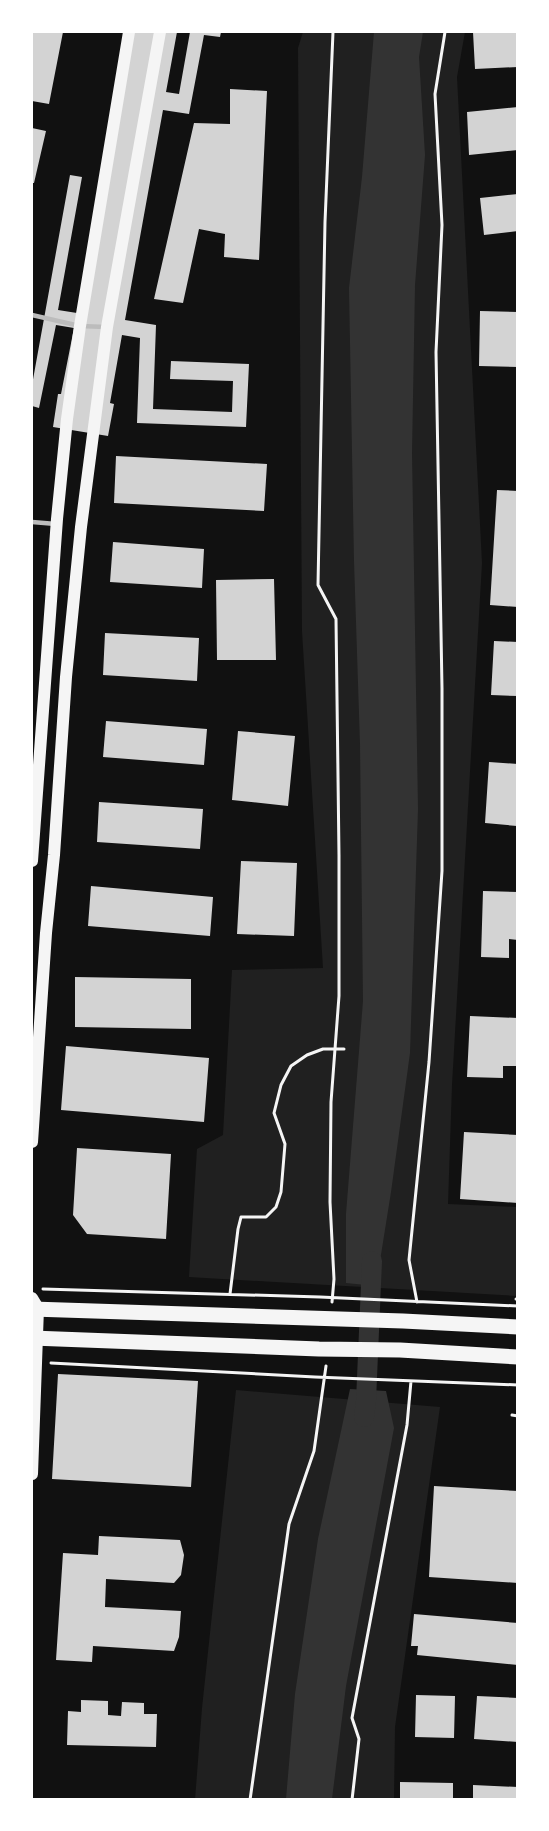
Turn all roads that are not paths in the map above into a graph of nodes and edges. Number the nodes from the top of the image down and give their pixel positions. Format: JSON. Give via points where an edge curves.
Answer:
{"nodes":[{"id":1,"x":129,"y":32,"type":"edge"},
{"id":2,"x":160,"y":32,"type":"edge"},
{"id":3,"x":32,"y":315,"type":"edge"},
{"id":4,"x":80,"y":326,"type":"junction"},
{"id":5,"x":107,"y":327,"type":"junction"},
{"id":6,"x":32,"y":522,"type":"edge"},
{"id":7,"x":56,"y":524,"type":"junction"},
{"id":8,"x":32,"y":861,"type":"edge"},
{"id":9,"x":32,"y":1142,"type":"edge"},
{"id":10,"x":34,"y":1305,"type":"edge"},
{"id":11,"x":518,"y":1327,"type":"edge"},
{"id":12,"x":34,"y":1338,"type":"edge"},
{"id":13,"x":518,"y":1357,"type":"edge"},
{"id":14,"x":32,"y":1474,"type":"edge"}],
"edges":[{"from":1,"to":4,"type":"main road"},
{"from":2,"to":5,"type":"main road"},
{"from":3,"to":4,"type":"lane"},
{"from":4,"to":5,"type":"lane"},
{"from":4,"to":7,"type":"main road"},
{"from":5,"to":9,"type":"main road","via":[[66,677]]},
{"from":6,"to":7,"type":"lane"},
{"from":7,"to":8,"type":"main road"},
{"from":10,"to":11,"type":"main road","via":[[326,1314]]},
{"from":10,"to":12,"type":"main road"},
{"from":12,"to":13,"type":"main road"},
{"from":12,"to":14,"type":"main road"}]}
